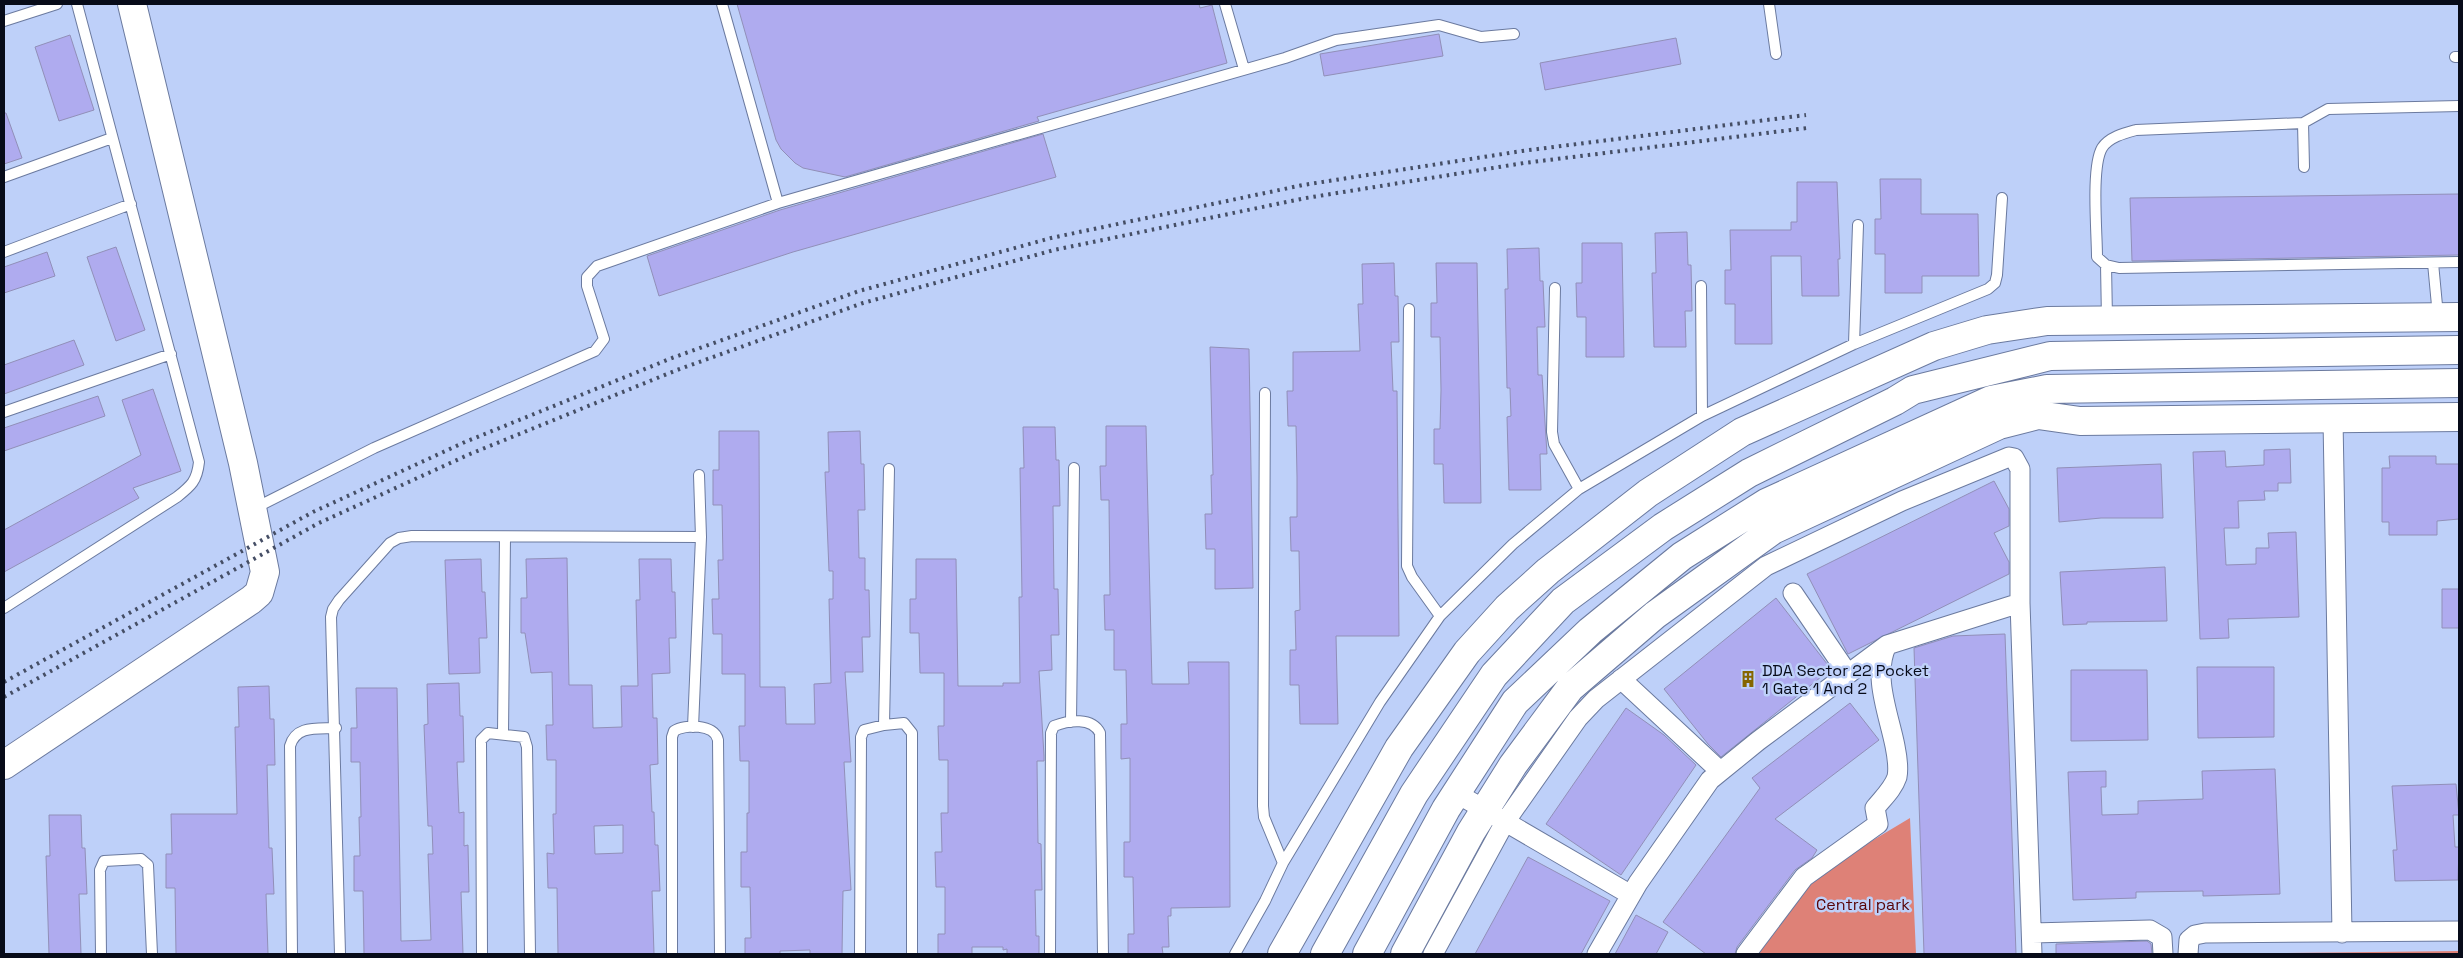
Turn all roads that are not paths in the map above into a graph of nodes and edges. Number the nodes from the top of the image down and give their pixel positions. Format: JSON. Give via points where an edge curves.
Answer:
{"nodes":[{"id":1,"x":57,"y":4,"type":"edge"},
{"id":2,"x":77,"y":4,"type":"edge"},
{"id":3,"x":132,"y":4,"type":"edge"},
{"id":4,"x":722,"y":4,"type":"edge"},
{"id":5,"x":1225,"y":4,"type":"edge"},
{"id":6,"x":1769,"y":4,"type":"edge"},
{"id":7,"x":4,"y":22,"type":"edge"},
{"id":8,"x":1514,"y":34,"type":"dead end"},
{"id":9,"x":1776,"y":54,"type":"dead end"},
{"id":10,"x":1244,"y":70,"type":"junction"},
{"id":11,"x":2459,"y":106,"type":"edge"},
{"id":12,"x":2303,"y":123,"type":"junction"},
{"id":13,"x":112,"y":138,"type":"junction"},
{"id":14,"x":2304,"y":167,"type":"dead end"},
{"id":15,"x":4,"y":177,"type":"edge"},
{"id":16,"x":2002,"y":198,"type":"dead end"},
{"id":17,"x":778,"y":203,"type":"junction"},
{"id":18,"x":131,"y":204,"type":"junction"},
{"id":19,"x":1858,"y":225,"type":"dead end"},
{"id":20,"x":4,"y":252,"type":"edge"},
{"id":21,"x":2459,"y":262,"type":"edge"},
{"id":22,"x":2433,"y":263,"type":"junction"},
{"id":23,"x":2106,"y":265,"type":"junction"},
{"id":24,"x":1701,"y":286,"type":"dead end"},
{"id":25,"x":1555,"y":288,"type":"dead end"},
{"id":26,"x":1409,"y":309,"type":"dead end"},
{"id":27,"x":2449,"y":317,"type":"edge"},
{"id":28,"x":2107,"y":320,"type":"junction"},
{"id":29,"x":1854,"y":344,"type":"junction"},
{"id":30,"x":2459,"y":350,"type":"edge"},
{"id":31,"x":171,"y":354,"type":"junction"},
{"id":32,"x":1913,"y":356,"type":"junction"},
{"id":33,"x":2459,"y":383,"type":"edge"},
{"id":34,"x":1926,"y":387,"type":"junction"},
{"id":35,"x":1265,"y":393,"type":"dead end"},
{"id":36,"x":1991,"y":400,"type":"junction"},
{"id":37,"x":4,"y":412,"type":"edge"},
{"id":38,"x":1702,"y":416,"type":"junction"},
{"id":39,"x":2459,"y":417,"type":"edge"},
{"id":40,"x":2333,"y":419,"type":"junction"},
{"id":41,"x":1998,"y":425,"type":"junction"},
{"id":42,"x":2009,"y":457,"type":"junction"},
{"id":43,"x":889,"y":468,"type":"dead end"},
{"id":44,"x":1074,"y":468,"type":"dead end"},
{"id":45,"x":699,"y":475,"type":"dead end"},
{"id":46,"x":1579,"y":489,"type":"junction"},
{"id":47,"x":252,"y":509,"type":"junction"},
{"id":48,"x":505,"y":537,"type":"junction"},
{"id":49,"x":701,"y":537,"type":"junction"},
{"id":50,"x":1793,"y":593,"type":"dead end"},
{"id":51,"x":2020,"y":604,"type":"junction"},
{"id":52,"x":4,"y":608,"type":"edge"},
{"id":53,"x":1440,"y":616,"type":"junction"},
{"id":54,"x":1887,"y":645,"type":"junction"},
{"id":55,"x":1848,"y":674,"type":"junction"},
{"id":56,"x":1621,"y":679,"type":"junction"},
{"id":57,"x":1071,"y":722,"type":"junction"},
{"id":58,"x":884,"y":724,"type":"junction"},
{"id":59,"x":693,"y":727,"type":"junction"},
{"id":60,"x":336,"y":728,"type":"junction"},
{"id":61,"x":503,"y":733,"type":"junction"},
{"id":62,"x":4,"y":765,"type":"edge"},
{"id":63,"x":1720,"y":771,"type":"junction"},
{"id":64,"x":1456,"y":793,"type":"junction"},
{"id":65,"x":1494,"y":816,"type":"junction"},
{"id":66,"x":1283,"y":863,"type":"junction"},
{"id":67,"x":1631,"y":895,"type":"junction"},
{"id":68,"x":2459,"y":931,"type":"edge"},
{"id":69,"x":2032,"y":933,"type":"junction"},
{"id":70,"x":2342,"y":933,"type":"junction"},
{"id":71,"x":101,"y":954,"type":"edge"},
{"id":72,"x":152,"y":954,"type":"edge"},
{"id":73,"x":292,"y":954,"type":"edge"},
{"id":74,"x":340,"y":954,"type":"edge"},
{"id":75,"x":482,"y":954,"type":"edge"},
{"id":76,"x":530,"y":954,"type":"edge"},
{"id":77,"x":672,"y":954,"type":"edge"},
{"id":78,"x":720,"y":954,"type":"edge"},
{"id":79,"x":860,"y":954,"type":"edge"},
{"id":80,"x":912,"y":954,"type":"edge"},
{"id":81,"x":1050,"y":954,"type":"edge"},
{"id":82,"x":1103,"y":954,"type":"edge"},
{"id":83,"x":1235,"y":954,"type":"edge"},
{"id":84,"x":1282,"y":954,"type":"edge"},
{"id":85,"x":1325,"y":954,"type":"edge"},
{"id":86,"x":1367,"y":954,"type":"edge"},
{"id":87,"x":1405,"y":954,"type":"edge"},
{"id":88,"x":1433,"y":954,"type":"edge"},
{"id":89,"x":1597,"y":954,"type":"edge"},
{"id":90,"x":1746,"y":954,"type":"edge"},
{"id":91,"x":2032,"y":954,"type":"edge"},
{"id":92,"x":2162,"y":954,"type":"edge"},
{"id":93,"x":2188,"y":954,"type":"edge"}],
"edges":[{"from":1,"to":7,"type":"lane"},
{"from":2,"to":13,"type":"lane"},
{"from":3,"to":47,"type":"street"},
{"from":4,"to":17,"type":"lane"},
{"from":5,"to":10,"type":"lane"},
{"from":6,"to":9,"type":"lane"},
{"from":8,"to":10,"type":"lane","via":[[1481,38],[1439,25],[1336,40]]},
{"from":10,"to":17,"type":"lane"},
{"from":11,"to":12,"type":"lane","via":[[2328,109]]},
{"from":12,"to":14,"type":"lane"},
{"from":12,"to":23,"type":"lane","via":[[2136,130],[2119,134],[2103,146],[2096,163],[2097,257]]},
{"from":13,"to":15,"type":"lane"},
{"from":13,"to":18,"type":"lane"},
{"from":16,"to":29,"type":"lane","via":[[1995,283],[1988,289]]},
{"from":17,"to":47,"type":"lane","via":[[597,266],[587,277],[604,339],[595,351],[374,448]]},
{"from":18,"to":20,"type":"lane"},
{"from":18,"to":31,"type":"lane"},
{"from":19,"to":29,"type":"lane"},
{"from":21,"to":22,"type":"lane"},
{"from":22,"to":23,"type":"lane","via":[[2119,268]]},
{"from":22,"to":27,"type":"lane"},
{"from":23,"to":28,"type":"lane"},
{"from":24,"to":38,"type":"lane"},
{"from":25,"to":46,"type":"lane","via":[[1554,444]]},
{"from":26,"to":53,"type":"lane","via":[[1407,566]]},
{"from":27,"to":28,"type":"street"},
{"from":28,"to":32,"type":"street","via":[[2019,323],[1934,346]]},
{"from":29,"to":38,"type":"lane"},
{"from":30,"to":34,"type":"street","via":[[2050,356]]},
{"from":31,"to":37,"type":"lane"},
{"from":31,"to":52,"type":"lane","via":[[199,462],[193,485]]},
{"from":32,"to":34,"type":"street"},
{"from":32,"to":84,"type":"street","via":[[1742,432],[1648,493],[1548,571],[1507,608],[1467,652],[1400,748]]},
{"from":33,"to":36,"type":"street","via":[[2047,389]]},
{"from":34,"to":85,"type":"street","via":[[1914,390],[1749,473],[1663,527],[1563,601],[1494,675],[1414,794]]},
{"from":35,"to":66,"type":"lane","via":[[1262,806]]},
{"from":36,"to":41,"type":"street"},
{"from":36,"to":64,"type":"street","via":[[1766,503],[1682,556],[1590,631],[1515,702]]},
{"from":38,"to":46,"type":"lane"},
{"from":39,"to":40,"type":"street"},
{"from":40,"to":41,"type":"street","via":[[2080,421],[2038,415]]},
{"from":40,"to":70,"type":"street"},
{"from":41,"to":42,"type":"street"},
{"from":41,"to":65,"type":"street","via":[[1773,530],[1655,615],[1570,688],[1512,765]]},
{"from":42,"to":51,"type":"street","via":[[2014,458],[2020,468]]},
{"from":42,"to":56,"type":"street","via":[[1902,501],[1766,566]]},
{"from":43,"to":58,"type":"lane"},
{"from":44,"to":57,"type":"lane"},
{"from":45,"to":49,"type":"lane"},
{"from":46,"to":53,"type":"lane","via":[[1513,544]]},
{"from":47,"to":62,"type":"street","via":[[265,572],[259,593]]},
{"from":48,"to":49,"type":"lane"},
{"from":48,"to":60,"type":"lane","via":[[399,538],[390,543],[339,600],[333,608],[332,617]]},
{"from":48,"to":61,"type":"lane"},
{"from":49,"to":59,"type":"lane"},
{"from":50,"to":55,"type":"street"},
{"from":51,"to":54,"type":"street"},
{"from":51,"to":69,"type":"street"},
{"from":53,"to":66,"type":"lane","via":[[1380,702]]},
{"from":54,"to":55,"type":"street"},
{"from":54,"to":90,"type":"street","via":[[1880,676],[1897,759],[1897,775],[1893,786],[1875,808],[1878,824],[1804,877]]},
{"from":55,"to":63,"type":"street"},
{"from":56,"to":63,"type":"street"},
{"from":56,"to":65,"type":"street","via":[[1585,709]]},
{"from":57,"to":81,"type":"lane","via":[[1054,726],[1051,733]]},
{"from":57,"to":82,"type":"lane","via":[[1090,723],[1100,733]]},
{"from":58,"to":79,"type":"lane","via":[[864,730],[861,737]]},
{"from":58,"to":80,"type":"lane","via":[[904,723],[912,733]]},
{"from":59,"to":77,"type":"lane","via":[[677,729],[672,737]]},
{"from":59,"to":78,"type":"lane","via":[[711,729],[718,740]]},
{"from":60,"to":73,"type":"lane","via":[[300,731],[290,746]]},
{"from":60,"to":74,"type":"lane"},
{"from":61,"to":75,"type":"lane","via":[[488,733],[481,740]]},
{"from":61,"to":76,"type":"lane","via":[[519,735],[526,742]]},
{"from":63,"to":67,"type":"street","via":[[1710,780]]},
{"from":64,"to":65,"type":"street"},
{"from":64,"to":86,"type":"street"},
{"from":65,"to":67,"type":"street"},
{"from":65,"to":87,"type":"street"},
{"from":65,"to":88,"type":"street"},
{"from":66,"to":83,"type":"lane"},
{"from":67,"to":89,"type":"street"},
{"from":68,"to":70,"type":"street"},
{"from":69,"to":91,"type":"street"},
{"from":69,"to":92,"type":"street","via":[[2150,930],[2162,937]]},
{"from":70,"to":93,"type":"street","via":[[2206,933],[2189,940]]},
{"from":71,"to":72,"type":"lane","via":[[100,870],[109,860],[141,860],[148,865]]}]}
